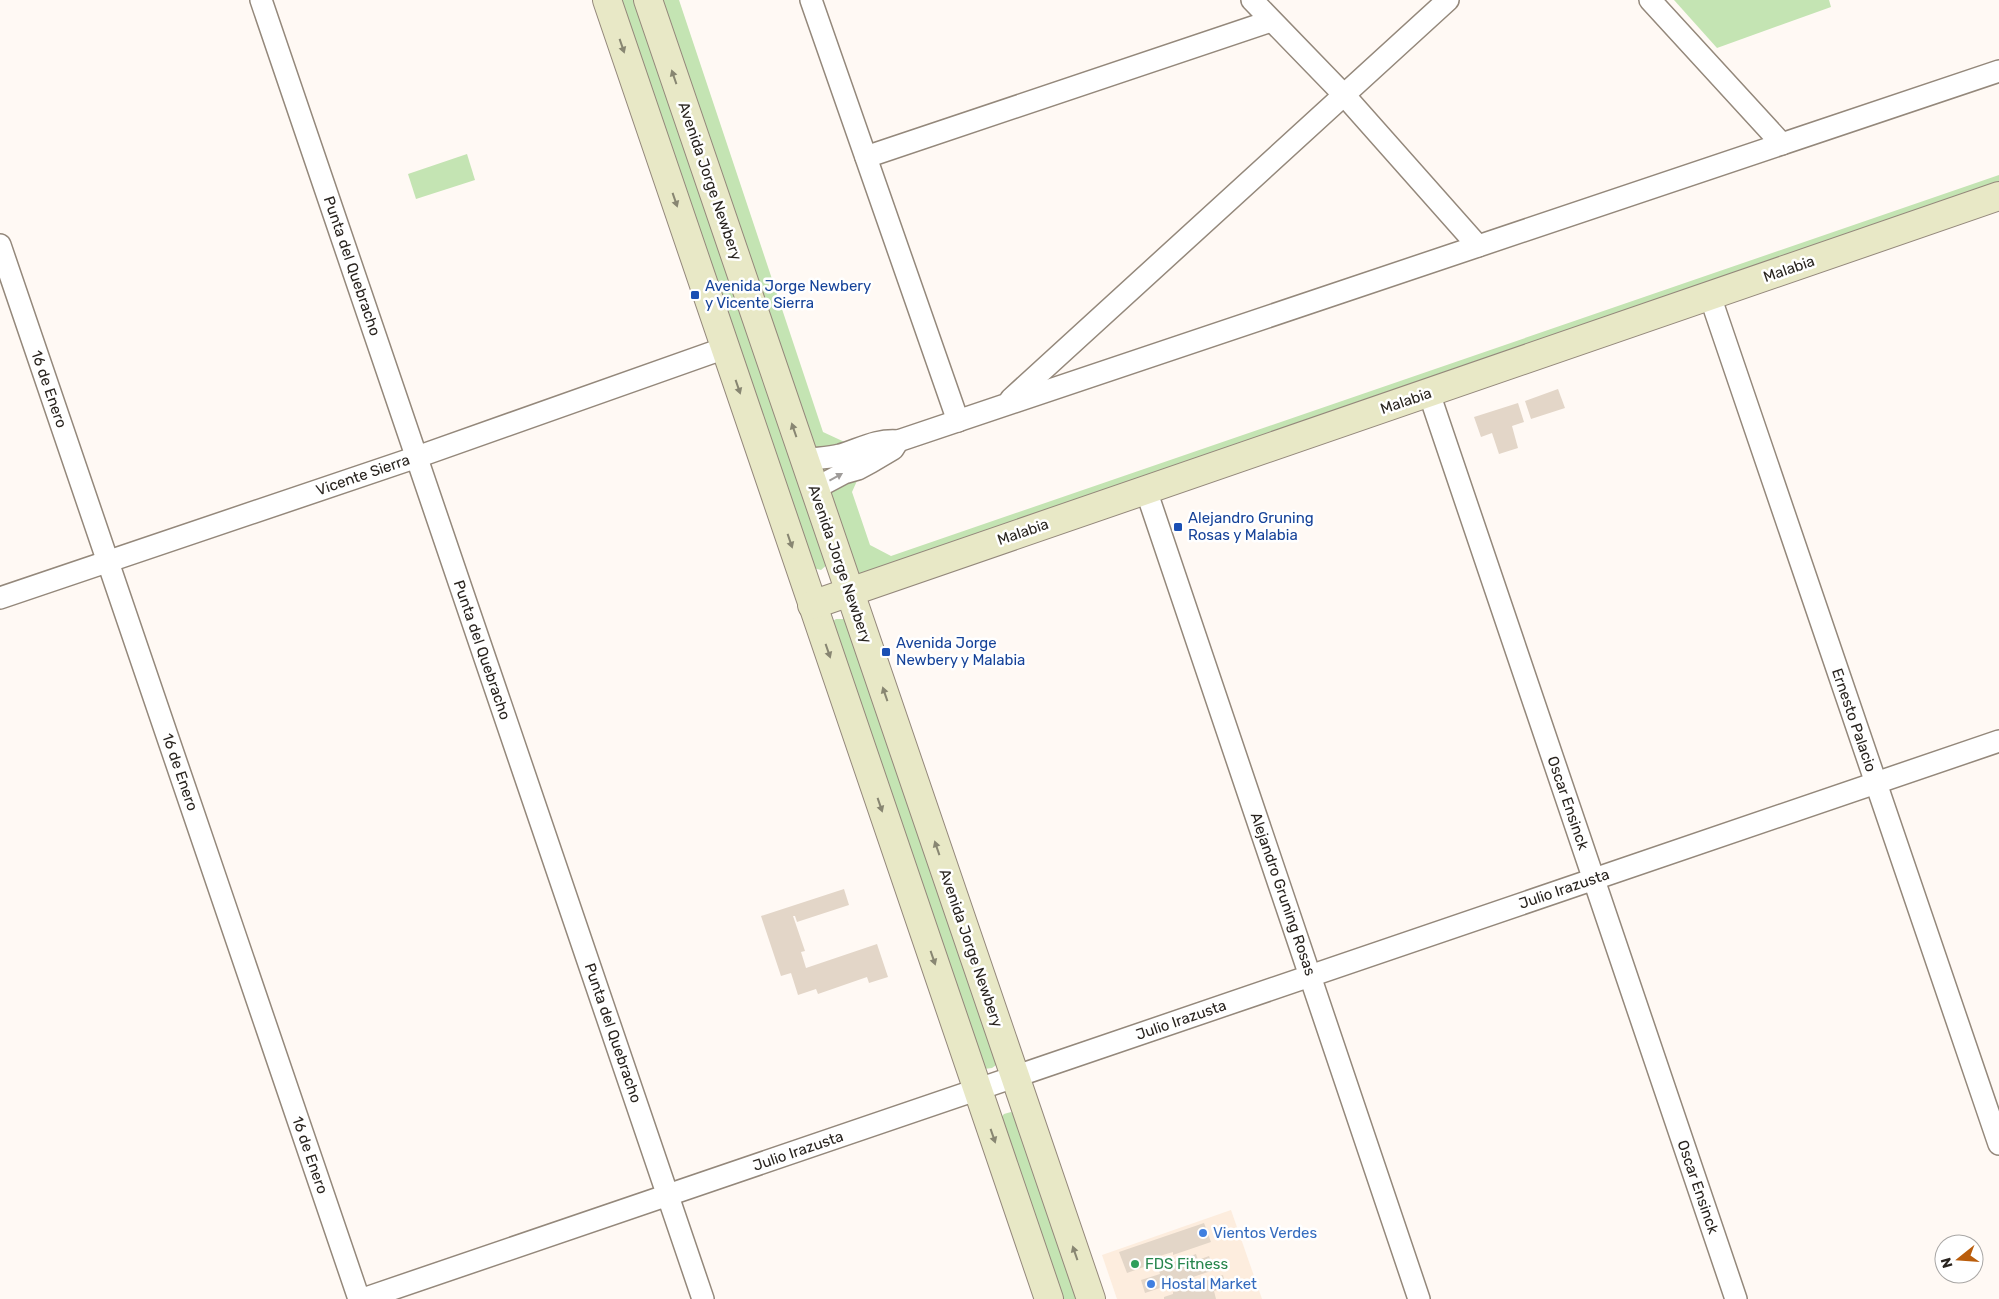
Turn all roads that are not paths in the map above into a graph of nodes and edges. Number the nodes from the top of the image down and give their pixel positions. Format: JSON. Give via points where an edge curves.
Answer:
{"nodes":[{"id":1,"x":261,"y":0,"type":"edge"},
{"id":2,"x":607,"y":0,"type":"edge"},
{"id":3,"x":648,"y":0,"type":"edge"},
{"id":4,"x":811,"y":0,"type":"edge"},
{"id":5,"x":1252,"y":0,"type":"edge"},
{"id":6,"x":1448,"y":0,"type":"edge"},
{"id":7,"x":1650,"y":0,"type":"edge"},
{"id":8,"x":1271,"y":21,"type":"junction"},
{"id":9,"x":1999,"y":71,"type":"edge"},
{"id":10,"x":1344,"y":96,"type":"junction"},
{"id":11,"x":1782,"y":144,"type":"junction"},
{"id":12,"x":866,"y":157,"type":"junction"},
{"id":13,"x":1999,"y":198,"type":"edge"},
{"id":14,"x":0,"y":245,"type":"edge"},
{"id":15,"x":1478,"y":246,"type":"junction"},
{"id":16,"x":1710,"y":296,"type":"junction"},
{"id":17,"x":725,"y":348,"type":"junction"},
{"id":18,"x":1428,"y":393,"type":"junction"},
{"id":19,"x":1005,"y":405,"type":"junction"},
{"id":20,"x":958,"y":421,"type":"junction"},
{"id":21,"x":898,"y":442,"type":"junction"},
{"id":22,"x":417,"y":457,"type":"junction"},
{"id":23,"x":804,"y":460,"type":"junction"},
{"id":24,"x":814,"y":489,"type":"junction"},
{"id":25,"x":1146,"y":490,"type":"junction"},
{"id":26,"x":108,"y":562,"type":"junction"},
{"id":27,"x":850,"y":592,"type":"junction"},
{"id":28,"x":0,"y":598,"type":"edge"},
{"id":29,"x":812,"y":605,"type":"junction"},
{"id":30,"x":1999,"y":741,"type":"edge"},
{"id":31,"x":1876,"y":783,"type":"junction"},
{"id":32,"x":1594,"y":879,"type":"junction"},
{"id":33,"x":1310,"y":976,"type":"junction"},
{"id":34,"x":1015,"y":1076,"type":"junction"},
{"id":35,"x":977,"y":1089,"type":"junction"},
{"id":36,"x":1999,"y":1144,"type":"edge"},
{"id":37,"x":668,"y":1195,"type":"junction"},
{"id":38,"x":359,"y":1299,"type":"edge"},
{"id":39,"x":363,"y":1299,"type":"edge"},
{"id":40,"x":703,"y":1299,"type":"edge"},
{"id":41,"x":1049,"y":1299,"type":"edge"},
{"id":42,"x":1091,"y":1299,"type":"edge"},
{"id":43,"x":1419,"y":1299,"type":"edge"},
{"id":44,"x":1736,"y":1299,"type":"edge"}],
"edges":[{"from":1,"to":22,"type":"street","name":"Punta del Quebracho"},
{"from":2,"to":17,"type":"main road","one_way":true},
{"from":23,"to":3,"type":"main road","name":"Avenida Jorge Newbery","one_way":true},
{"from":4,"to":12,"type":"street"},
{"from":5,"to":8,"type":"street"},
{"from":6,"to":10,"type":"street"},
{"from":7,"to":11,"type":"street"},
{"from":8,"to":10,"type":"street"},
{"from":8,"to":12,"type":"street"},
{"from":9,"to":11,"type":"street"},
{"from":10,"to":15,"type":"street"},
{"from":10,"to":19,"type":"street"},
{"from":11,"to":15,"type":"street"},
{"from":12,"to":20,"type":"street"},
{"from":13,"to":16,"type":"main road","name":"Malabia"},
{"from":14,"to":26,"type":"street","name":"16 de Enero"},
{"from":15,"to":19,"type":"street"},
{"from":16,"to":18,"type":"main road","name":"Malabia"},
{"from":16,"to":31,"type":"street","name":"Ernesto Palacio"},
{"from":17,"to":22,"type":"street","name":"Vicente Sierra"},
{"from":17,"to":29,"type":"main road","one_way":true},
{"from":18,"to":25,"type":"main road","name":"Malabia"},
{"from":18,"to":32,"type":"street","name":"Oscar Ensinck"},
{"from":19,"to":20,"type":"street"},
{"from":20,"to":21,"type":"street"},
{"from":21,"to":23,"type":"street","via":[[888,440],[839,455]]},
{"from":24,"to":21,"type":"street","one_way":true,"via":[[871,462]]},
{"from":22,"to":26,"type":"street","name":"Vicente Sierra"},
{"from":22,"to":37,"type":"street","name":"Punta del Quebracho"},
{"from":23,"to":24,"type":"main road","name":"Avenida Jorge Newbery"},
{"from":24,"to":27,"type":"main road","name":"Avenida Jorge Newbery"},
{"from":25,"to":27,"type":"main road","name":"Malabia"},
{"from":25,"to":33,"type":"street","name":"Alejandro Gruning Rosas"},
{"from":26,"to":28,"type":"street","name":"Vicente Sierra"},
{"from":26,"to":38,"type":"street","name":"16 de Enero"},
{"from":27,"to":29,"type":"main road","name":"Malabia"},
{"from":34,"to":27,"type":"main road","name":"Avenida Jorge Newbery","one_way":true},
{"from":29,"to":35,"type":"main road","one_way":true},
{"from":30,"to":31,"type":"street","name":"Julio Irazusta"},
{"from":31,"to":32,"type":"street","name":"Julio Irazusta"},
{"from":31,"to":36,"type":"street","name":"Ernesto Palacio"},
{"from":32,"to":33,"type":"street","name":"Julio Irazusta"},
{"from":32,"to":44,"type":"street","name":"Oscar Ensinck"},
{"from":33,"to":34,"type":"street","name":"Julio Irazusta"},
{"from":33,"to":43,"type":"street","name":"Alejandro Gruning Rosas"},
{"from":34,"to":35,"type":"street","name":"Julio Irazusta"},
{"from":42,"to":34,"type":"main road","name":"Avenida Jorge Newbery","one_way":true},
{"from":35,"to":37,"type":"street","name":"Julio Irazusta"},
{"from":35,"to":41,"type":"main road","one_way":true},
{"from":37,"to":39,"type":"street","name":"Julio Irazusta"},
{"from":37,"to":40,"type":"street","name":"Punta del Quebracho"}]}
